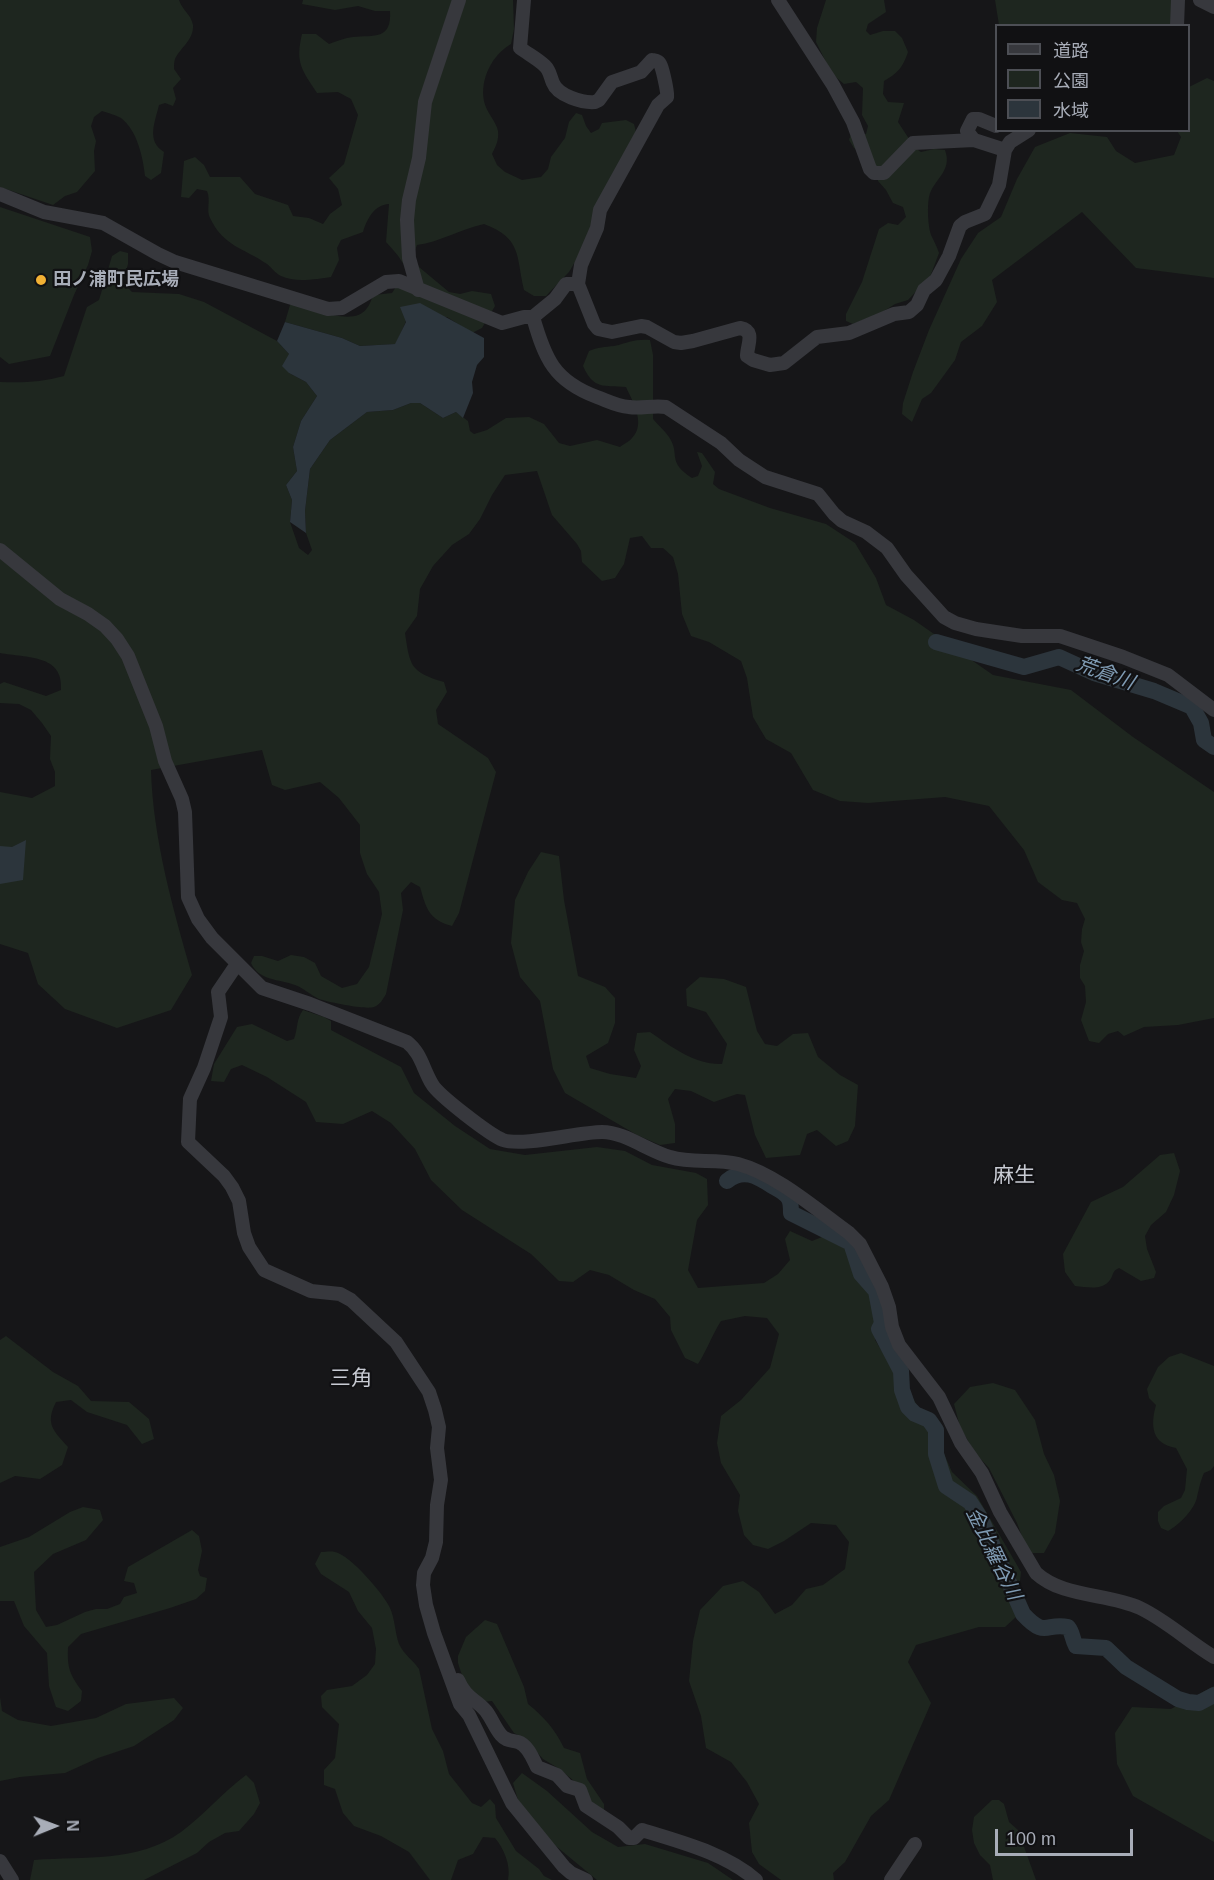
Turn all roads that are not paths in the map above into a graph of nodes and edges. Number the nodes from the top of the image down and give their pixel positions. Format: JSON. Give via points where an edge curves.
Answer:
{"nodes":[{"id":1,"x":459,"y":0,"type":"edge"},
{"id":2,"x":525,"y":0,"type":"edge"},
{"id":3,"x":778,"y":0,"type":"edge"},
{"id":4,"x":1178,"y":0,"type":"edge"},
{"id":5,"x":1200,"y":0,"type":"edge"},
{"id":6,"x":1214,"y":7,"type":"edge"},
{"id":7,"x":1178,"y":24,"type":"edge"},
{"id":8,"x":995,"y":126,"type":"edge"},
{"id":9,"x":1026,"y":132,"type":"edge"},
{"id":10,"x":974,"y":140,"type":"junction"},
{"id":11,"x":1005,"y":150,"type":"junction"},
{"id":12,"x":0,"y":194,"type":"edge"},
{"id":13,"x":578,"y":284,"type":"junction"},
{"id":14,"x":418,"y":290,"type":"junction"},
{"id":15,"x":533,"y":317,"type":"junction"},
{"id":16,"x":0,"y":550,"type":"edge"},
{"id":17,"x":1214,"y":710,"type":"edge"},
{"id":18,"x":237,"y":964,"type":"junction"},
{"id":19,"x":437,"y":1642,"type":"junction"},
{"id":20,"x":1214,"y":1657,"type":"edge"},
{"id":21,"x":915,"y":1844,"type":"dead end"},
{"id":22,"x":0,"y":1861,"type":"edge"},
{"id":23,"x":12,"y":1880,"type":"edge"},
{"id":24,"x":586,"y":1880,"type":"edge"},
{"id":25,"x":756,"y":1880,"type":"edge"},
{"id":26,"x":891,"y":1880,"type":"edge"}],
"edges":[{"from":1,"to":14,"type":"street","via":[[425,102],[419,158],[409,200],[409,258]]},
{"from":2,"to":13,"type":"street","via":[[520,48],[543,64],[559,92],[595,102],[612,82],[641,72],[652,60],[661,66],[668,93],[600,210]]},
{"from":3,"to":10,"type":"street","via":[[833,84],[874,173],[884,173],[913,143]]},
{"from":4,"to":7,"type":"street"},
{"from":5,"to":6,"type":"street"},
{"from":8,"to":10,"type":"street","via":[[973,119],[967,131]]},
{"from":9,"to":11,"type":"street"},
{"from":10,"to":11,"type":"street"},
{"from":11,"to":13,"type":"street","via":[[999,185],[985,214],[960,226],[945,264],[917,305],[909,312],[894,314],[857,330],[817,338],[784,363],[770,365],[747,356],[749,333],[740,328],[681,343],[641,326],[603,332],[594,324]]},
{"from":12,"to":14,"type":"street","via":[[44,212],[103,223],[175,262],[328,309],[342,308],[386,282],[399,281]]},
{"from":13,"to":15,"type":"street","via":[[566,284]]},
{"from":14,"to":15,"type":"street","via":[[502,323]]},
{"from":15,"to":17,"type":"street","via":[[548,358],[566,382],[620,406],[666,407],[765,477],[818,494],[842,521],[867,532],[887,548],[944,617],[976,629],[1022,636],[1060,636],[1123,657],[1168,675]]},
{"from":16,"to":18,"type":"street","via":[[60,599],[105,626],[128,656],[182,798],[188,897],[198,919]]},
{"from":18,"to":19,"type":"street","via":[[218,992],[221,1017],[190,1099],[188,1142],[232,1187],[249,1247],[264,1270],[311,1291],[340,1294],[351,1300],[396,1342],[429,1392],[439,1427],[441,1480],[436,1542],[423,1573],[423,1585]]},
{"from":18,"to":20,"type":"street","via":[[262,988],[407,1042],[441,1095],[503,1140],[603,1132],[673,1158],[734,1163],[764,1173],[849,1233],[860,1244],[882,1287],[899,1345],[939,1398],[1036,1573],[1054,1585],[1142,1609]]},
{"from":19,"to":24,"type":"street","via":[[460,1704],[512,1803],[564,1867]]},
{"from":19,"to":25,"type":"street","via":[[444,1647],[463,1690],[481,1706],[501,1736],[520,1742],[537,1767],[557,1774],[567,1786],[580,1790],[586,1806],[629,1838],[642,1830],[689,1845],[743,1869]]},
{"from":21,"to":26,"type":"street"},
{"from":22,"to":23,"type":"street"}]}
